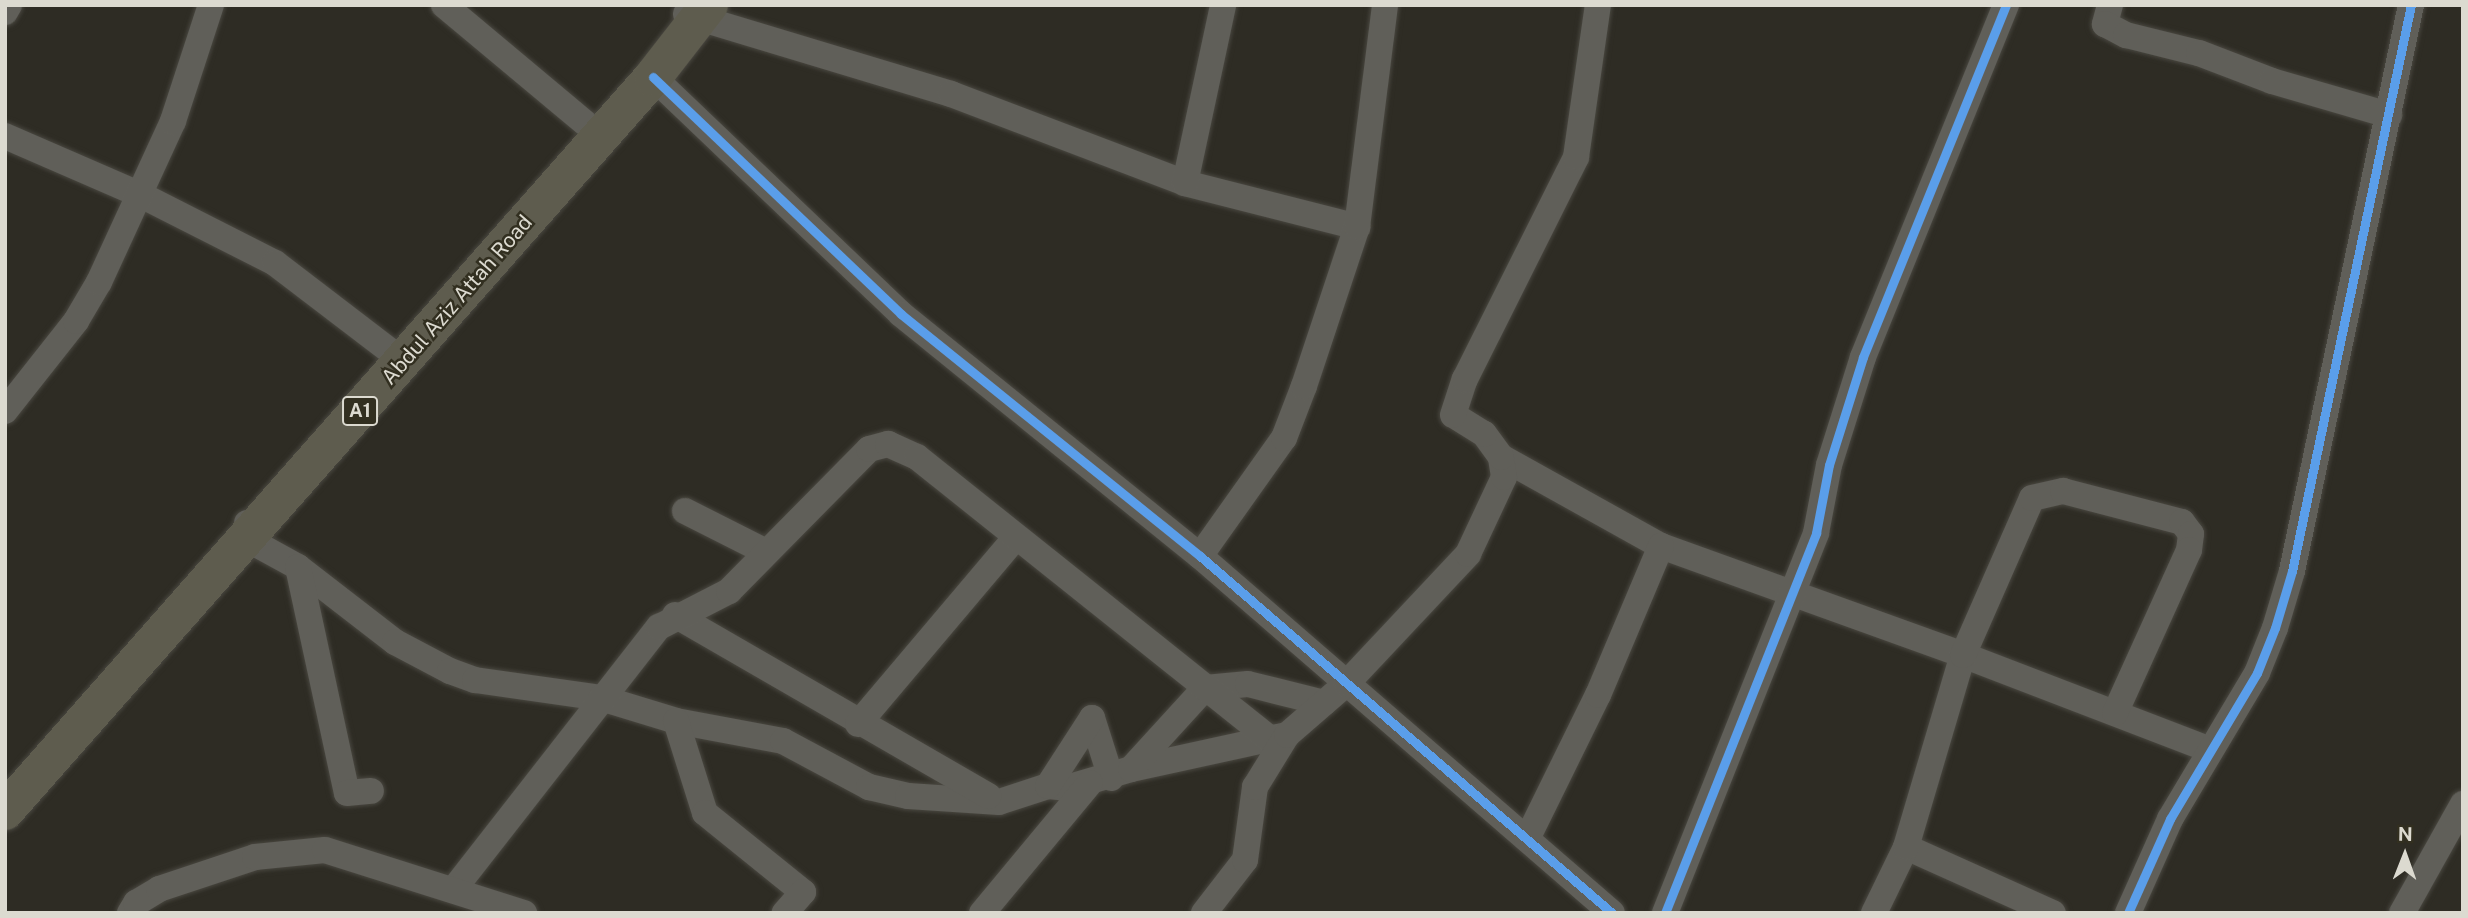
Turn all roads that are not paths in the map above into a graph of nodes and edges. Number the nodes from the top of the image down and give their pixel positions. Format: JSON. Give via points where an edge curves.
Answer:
{"nodes":[{"id":1,"x":9,"y":5,"type":"edge"},
{"id":2,"x":211,"y":5,"type":"edge"},
{"id":3,"x":444,"y":5,"type":"edge"},
{"id":4,"x":1223,"y":5,"type":"edge"},
{"id":5,"x":1385,"y":5,"type":"edge"},
{"id":6,"x":1598,"y":5,"type":"edge"},
{"id":7,"x":2007,"y":5,"type":"edge"},
{"id":8,"x":2110,"y":5,"type":"edge"},
{"id":9,"x":2411,"y":5,"type":"edge"},
{"id":10,"x":693,"y":10,"type":"edge"},
{"id":11,"x":5,"y":12,"type":"edge"},
{"id":12,"x":653,"y":77,"type":"junction"},
{"id":13,"x":2389,"y":115,"type":"junction"},
{"id":14,"x":585,"y":123,"type":"junction"},
{"id":15,"x":5,"y":136,"type":"edge"},
{"id":16,"x":1185,"y":183,"type":"junction"},
{"id":17,"x":141,"y":195,"type":"junction"},
{"id":18,"x":1357,"y":227,"type":"junction"},
{"id":19,"x":394,"y":355,"type":"junction"},
{"id":20,"x":5,"y":411,"type":"edge"},
{"id":21,"x":1501,"y":457,"type":"junction"},
{"id":22,"x":685,"y":510,"type":"dead end"},
{"id":23,"x":247,"y":531,"type":"junction"},
{"id":24,"x":1016,"y":537,"type":"junction"},
{"id":25,"x":1661,"y":546,"type":"junction"},
{"id":26,"x":766,"y":552,"type":"junction"},
{"id":27,"x":1200,"y":556,"type":"junction"},
{"id":28,"x":298,"y":567,"type":"junction"},
{"id":29,"x":1793,"y":593,"type":"junction"},
{"id":30,"x":675,"y":615,"type":"junction"},
{"id":31,"x":1963,"y":655,"type":"junction"},
{"id":32,"x":1347,"y":683,"type":"junction"},
{"id":33,"x":1205,"y":688,"type":"junction"},
{"id":34,"x":601,"y":698,"type":"junction"},
{"id":35,"x":1324,"y":703,"type":"junction"},
{"id":36,"x":2115,"y":713,"type":"junction"},
{"id":37,"x":676,"y":721,"type":"junction"},
{"id":38,"x":858,"y":724,"type":"junction"},
{"id":39,"x":1279,"y":738,"type":"junction"},
{"id":40,"x":2210,"y":750,"type":"junction"},
{"id":41,"x":1110,"y":777,"type":"junction"},
{"id":42,"x":1048,"y":786,"type":"junction"},
{"id":43,"x":5,"y":789,"type":"edge"},
{"id":44,"x":372,"y":791,"type":"dead end"},
{"id":45,"x":999,"y":802,"type":"junction"},
{"id":46,"x":2463,"y":804,"type":"edge"},
{"id":47,"x":5,"y":811,"type":"edge"},
{"id":48,"x":1527,"y":839,"type":"junction"},
{"id":49,"x":1906,"y":847,"type":"junction"},
{"id":50,"x":454,"y":889,"type":"junction"},
{"id":51,"x":518,"y":912,"type":"edge"},
{"id":52,"x":130,"y":913,"type":"edge"},
{"id":53,"x":785,"y":913,"type":"edge"},
{"id":54,"x":982,"y":913,"type":"edge"},
{"id":55,"x":1204,"y":913,"type":"edge"},
{"id":56,"x":1612,"y":913,"type":"edge"},
{"id":57,"x":1665,"y":913,"type":"edge"},
{"id":58,"x":1874,"y":913,"type":"edge"},
{"id":59,"x":2053,"y":913,"type":"edge"},
{"id":60,"x":2129,"y":913,"type":"edge"},
{"id":61,"x":2402,"y":913,"type":"edge"}],
"edges":[{"from":1,"to":11,"type":"street"},
{"from":2,"to":17,"type":"street","via":[[173,121]]},
{"from":3,"to":14,"type":"street"},
{"from":4,"to":16,"type":"street"},
{"from":5,"to":18,"type":"street"},
{"from":6,"to":21,"type":"street","via":[[1576,157],[1465,379],[1453,415],[1484,434]]},
{"from":7,"to":29,"type":"street","via":[[1863,357],[1829,465],[1816,533]]},
{"from":8,"to":13,"type":"street","via":[[2105,24],[2126,35],[2199,53],[2272,81]]},
{"from":9,"to":13,"type":"street"},
{"from":10,"to":12,"type":"highway","name":"Abdul Aziz Attah Road","number":"A1"},
{"from":10,"to":14,"type":"highway","name":"Abdul Aziz Attah Road","number":"A1"},
{"from":10,"to":16,"type":"street","via":[[951,94]]},
{"from":12,"to":23,"type":"highway","name":"Abdul Aziz Attah Road","number":"A1"},
{"from":12,"to":27,"type":"street","via":[[901,314]]},
{"from":13,"to":40,"type":"street","via":[[2292,571],[2257,673]]},
{"from":14,"to":19,"type":"highway","name":"Abdul Aziz Attah Road","number":"A1"},
{"from":15,"to":17,"type":"street"},
{"from":16,"to":18,"type":"street"},
{"from":17,"to":19,"type":"street","via":[[275,263]]},
{"from":17,"to":20,"type":"street","via":[[76,321]]},
{"from":18,"to":27,"type":"street","via":[[1284,438]]},
{"from":19,"to":23,"type":"highway","name":"Abdul Aziz Attah Road","number":"A1"},
{"from":21,"to":25,"type":"street"},
{"from":21,"to":32,"type":"street","via":[[1504,477],[1468,554]]},
{"from":22,"to":26,"type":"street"},
{"from":23,"to":28,"type":"street"},
{"from":23,"to":43,"type":"highway","name":"Abdul Aziz Attah Road","number":"A1"},
{"from":23,"to":47,"type":"highway","name":"Abdul Aziz Attah Road","number":"A1"},
{"from":24,"to":26,"type":"street","via":[[917,457],[888,444],[869,449]]},
{"from":24,"to":33,"type":"street"},
{"from":24,"to":38,"type":"street"},
{"from":25,"to":29,"type":"street"},
{"from":25,"to":48,"type":"street","via":[[1598,695]]},
{"from":26,"to":30,"type":"street","via":[[729,591]]},
{"from":27,"to":32,"type":"street"},
{"from":28,"to":34,"type":"street","via":[[394,642],[450,671],[475,680]]},
{"from":28,"to":44,"type":"street","via":[[347,793]]},
{"from":29,"to":31,"type":"street"},
{"from":29,"to":57,"type":"street"},
{"from":30,"to":34,"type":"street","via":[[659,627]]},
{"from":30,"to":38,"type":"street"},
{"from":31,"to":36,"type":"street"},
{"from":31,"to":36,"type":"street","via":[[2032,498],[2063,491],[2182,522],[2191,534],[2189,551]]},
{"from":31,"to":49,"type":"street"},
{"from":32,"to":35,"type":"street"},
{"from":32,"to":48,"type":"street"},
{"from":33,"to":35,"type":"street","via":[[1248,684]]},
{"from":33,"to":39,"type":"street"},
{"from":33,"to":41,"type":"street"},
{"from":34,"to":37,"type":"street"},
{"from":34,"to":50,"type":"street"},
{"from":35,"to":39,"type":"street"},
{"from":36,"to":40,"type":"street"},
{"from":37,"to":45,"type":"street","via":[[783,741],[869,787],[908,796]]},
{"from":37,"to":53,"type":"street","via":[[705,813],[803,892]]},
{"from":38,"to":45,"type":"street"},
{"from":39,"to":41,"type":"street"},
{"from":39,"to":55,"type":"street","via":[[1255,787],[1245,860]]},
{"from":40,"to":60,"type":"street","via":[[2170,819]]},
{"from":41,"to":42,"type":"street"},
{"from":41,"to":42,"type":"street","via":[[1092,718]]},
{"from":41,"to":54,"type":"street"},
{"from":42,"to":45,"type":"street"},
{"from":46,"to":61,"type":"street"},
{"from":48,"to":56,"type":"street"},
{"from":49,"to":58,"type":"street"},
{"from":49,"to":59,"type":"street"},
{"from":50,"to":51,"type":"street"},
{"from":50,"to":52,"type":"street","via":[[325,850],[302,851],[255,857],[159,889],[136,903]]}]}
